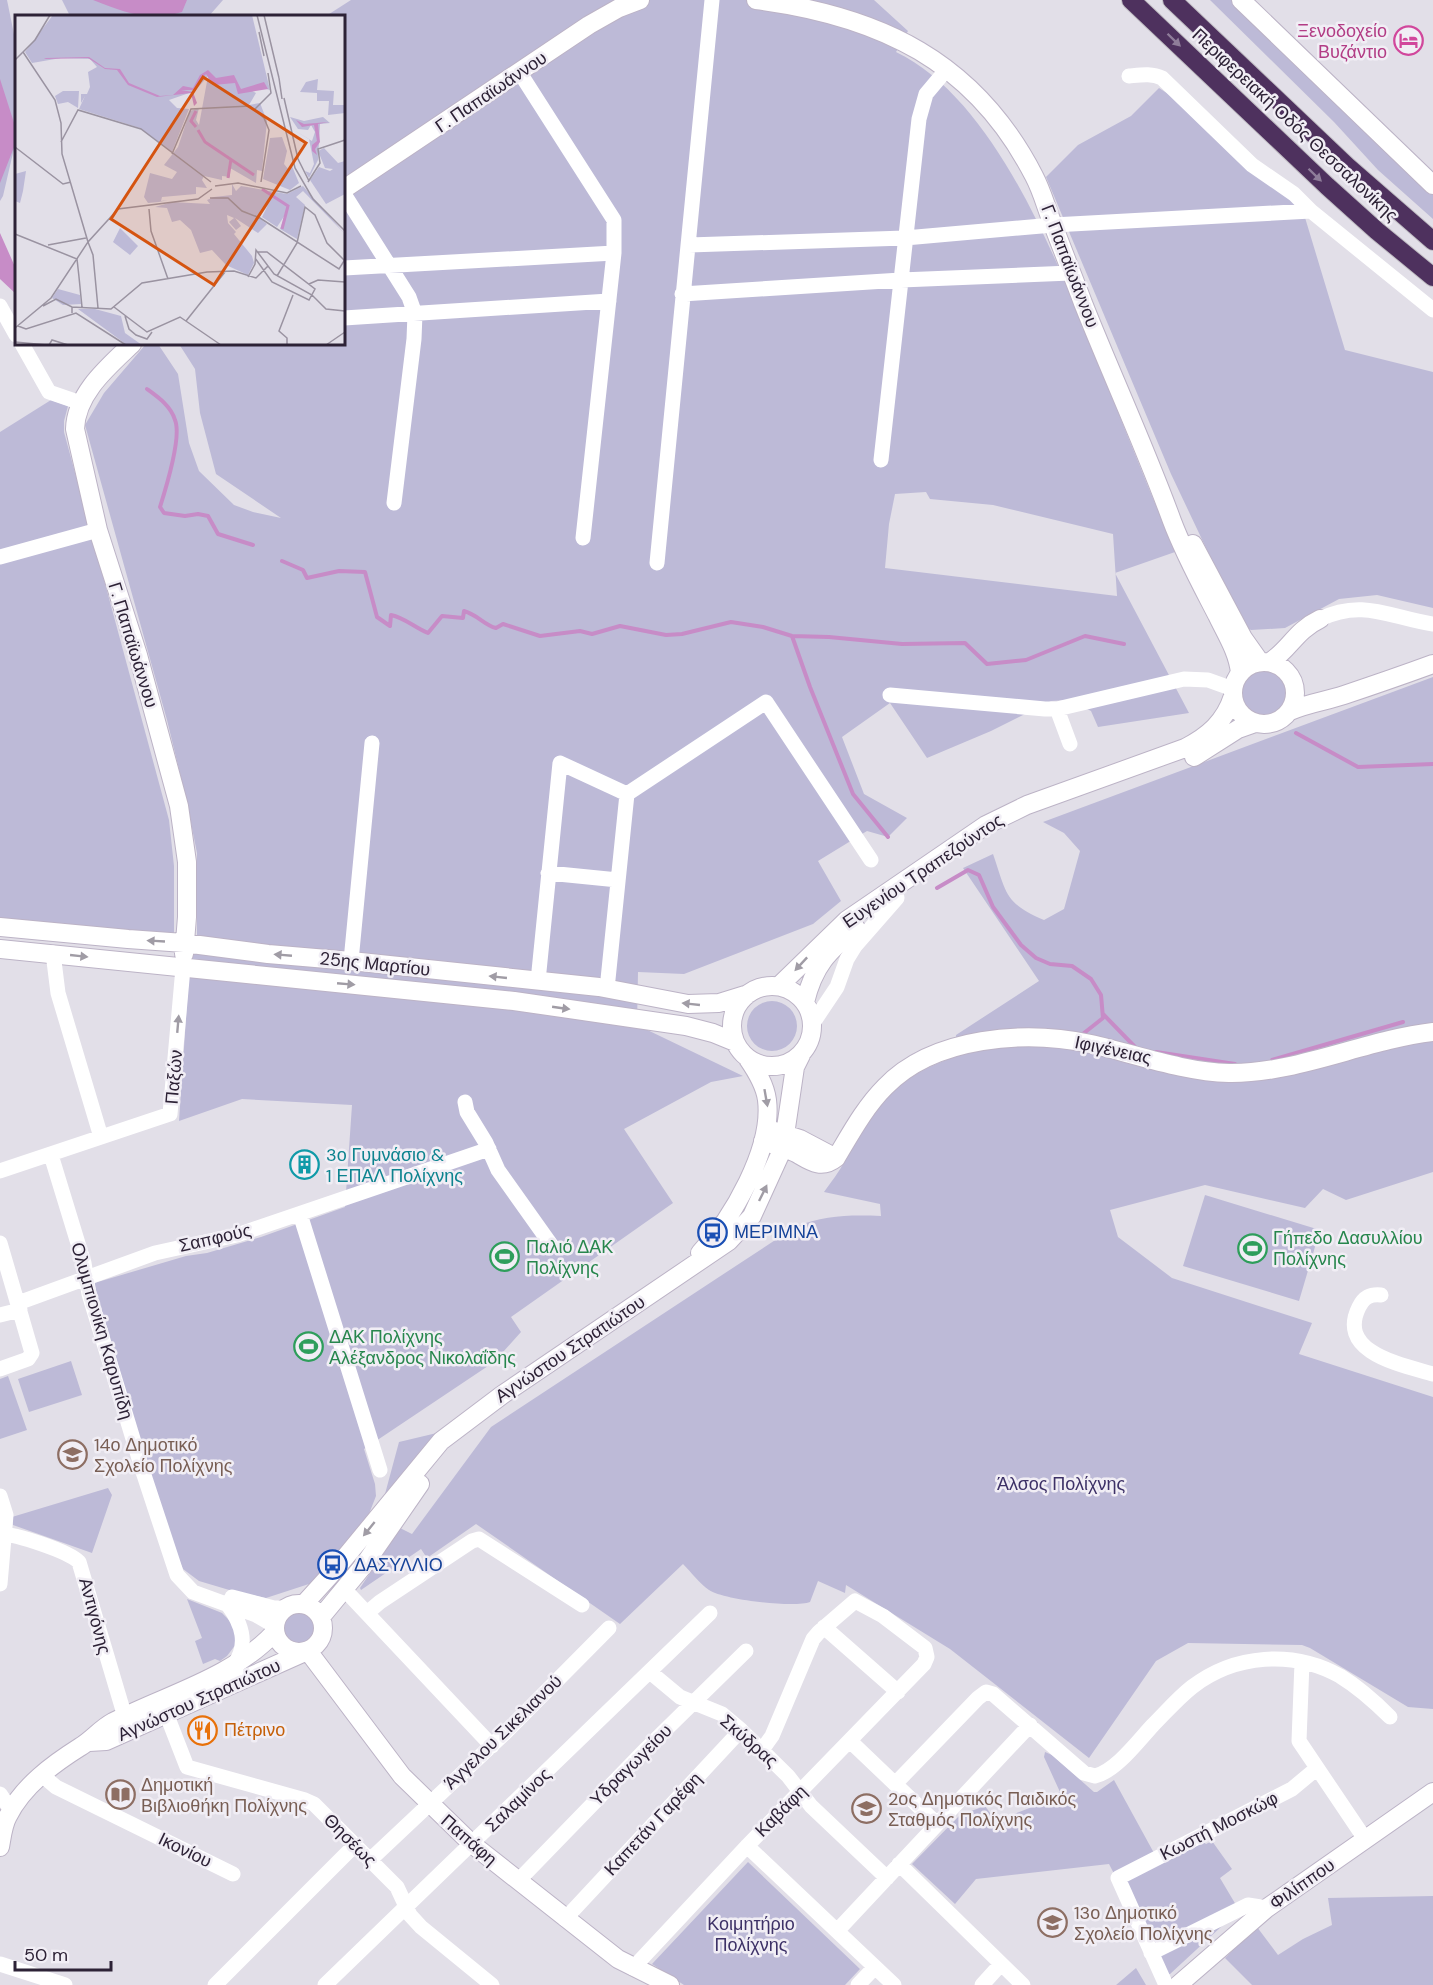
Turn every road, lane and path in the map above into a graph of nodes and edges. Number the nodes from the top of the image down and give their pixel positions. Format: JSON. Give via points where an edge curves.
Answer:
{"nodes":[{"id":1,"x":640,"y":0,"type":"edge"},
{"id":2,"x":712,"y":0,"type":"edge"},
{"id":3,"x":756,"y":0,"type":"edge"},
{"id":4,"x":1131,"y":0,"type":"edge"},
{"id":5,"x":1172,"y":0,"type":"edge"},
{"id":6,"x":1241,"y":0,"type":"edge"},
{"id":7,"x":947,"y":69,"type":"junction"},
{"id":8,"x":519,"y":73,"type":"junction"},
{"id":9,"x":1129,"y":76,"type":"dead end"},
{"id":10,"x":1433,"y":185,"type":"edge"},
{"id":11,"x":345,"y":188,"type":"edge"},
{"id":12,"x":345,"y":197,"type":"edge"},
{"id":13,"x":1311,"y":211,"type":"junction"},
{"id":14,"x":1053,"y":225,"type":"junction"},
{"id":15,"x":905,"y":238,"type":"junction"},
{"id":16,"x":1433,"y":241,"type":"edge"},
{"id":17,"x":689,"y":245,"type":"junction"},
{"id":18,"x":614,"y":253,"type":"junction"},
{"id":19,"x":389,"y":266,"type":"junction"},
{"id":20,"x":345,"y":268,"type":"edge"},
{"id":21,"x":1071,"y":273,"type":"junction"},
{"id":22,"x":1433,"y":277,"type":"edge"},
{"id":23,"x":901,"y":280,"type":"junction"},
{"id":24,"x":682,"y":294,"type":"junction"},
{"id":25,"x":609,"y":301,"type":"junction"},
{"id":26,"x":0,"y":306,"type":"edge"},
{"id":27,"x":1433,"y":310,"type":"edge"},
{"id":28,"x":415,"y":314,"type":"junction"},
{"id":29,"x":345,"y":318,"type":"edge"},
{"id":30,"x":15,"y":332,"type":"edge"},
{"id":31,"x":23,"y":345,"type":"edge"},
{"id":32,"x":131,"y":345,"type":"edge"},
{"id":33,"x":81,"y":403,"type":"junction"},
{"id":34,"x":881,"y":460,"type":"dead end"},
{"id":35,"x":1162,"y":494,"type":"junction"},
{"id":36,"x":394,"y":503,"type":"dead end"},
{"id":37,"x":98,"y":530,"type":"junction"},
{"id":38,"x":584,"y":538,"type":"dead end"},
{"id":39,"x":0,"y":557,"type":"edge"},
{"id":40,"x":657,"y":563,"type":"dead end"},
{"id":41,"x":1320,"y":619,"type":"junction"},
{"id":42,"x":1433,"y":624,"type":"edge"},
{"id":43,"x":1265,"y":662,"type":"junction"},
{"id":44,"x":1433,"y":664,"type":"edge"},
{"id":45,"x":1292,"y":678,"type":"junction"},
{"id":46,"x":1235,"y":686,"type":"junction"},
{"id":47,"x":1359,"y":690,"type":"junction"},
{"id":48,"x":890,"y":695,"type":"dead end"},
{"id":49,"x":1057,"y":708,"type":"junction"},
{"id":50,"x":1290,"y":711,"type":"junction"},
{"id":51,"x":1255,"y":723,"type":"junction"},
{"id":52,"x":372,"y":743,"type":"dead end"},
{"id":53,"x":1070,"y":744,"type":"dead end"},
{"id":54,"x":627,"y":794,"type":"junction"},
{"id":55,"x":870,"y":860,"type":"dead end"},
{"id":56,"x":548,"y":873,"type":"junction"},
{"id":57,"x":618,"y":880,"type":"junction"},
{"id":58,"x":897,"y":898,"type":"junction"},
{"id":59,"x":0,"y":927,"type":"edge"},
{"id":60,"x":184,"y":943,"type":"junction"},
{"id":61,"x":0,"y":949,"type":"edge"},
{"id":62,"x":53,"y":953,"type":"junction"},
{"id":63,"x":351,"y":961,"type":"junction"},
{"id":64,"x":183,"y":968,"type":"junction"},
{"id":65,"x":538,"y":981,"type":"junction"},
{"id":66,"x":779,"y":986,"type":"junction"},
{"id":67,"x":607,"y":989,"type":"junction"},
{"id":68,"x":748,"y":993,"type":"junction"},
{"id":69,"x":805,"y":1002,"type":"junction"},
{"id":70,"x":813,"y":1023,"type":"junction"},
{"id":71,"x":1433,"y":1032,"type":"edge"},
{"id":72,"x":735,"y":1042,"type":"junction"},
{"id":73,"x":801,"y":1055,"type":"junction"},
{"id":74,"x":748,"y":1059,"type":"junction"},
{"id":75,"x":465,"y":1102,"type":"dead end"},
{"id":76,"x":764,"y":1135,"type":"junction"},
{"id":77,"x":101,"y":1137,"type":"junction"},
{"id":78,"x":785,"y":1141,"type":"junction"},
{"id":79,"x":489,"y":1149,"type":"junction"},
{"id":80,"x":51,"y":1155,"type":"junction"},
{"id":81,"x":1,"y":1167,"type":"edge"},
{"id":82,"x":300,"y":1214,"type":"junction"},
{"id":83,"x":0,"y":1243,"type":"edge"},
{"id":84,"x":552,"y":1246,"type":"dead end"},
{"id":85,"x":678,"y":1277,"type":"junction"},
{"id":86,"x":86,"y":1279,"type":"junction"},
{"id":87,"x":1381,"y":1295,"type":"dead end"},
{"id":88,"x":19,"y":1306,"type":"junction"},
{"id":89,"x":0,"y":1315,"type":"edge"},
{"id":90,"x":0,"y":1369,"type":"edge"},
{"id":91,"x":1433,"y":1374,"type":"edge"},
{"id":92,"x":464,"y":1425,"type":"junction"},
{"id":93,"x":381,"y":1470,"type":"dead end"},
{"id":94,"x":0,"y":1496,"type":"edge"},
{"id":95,"x":3,"y":1534,"type":"edge"},
{"id":96,"x":177,"y":1575,"type":"junction"},
{"id":97,"x":0,"y":1584,"type":"edge"},
{"id":98,"x":344,"y":1589,"type":"junction"},
{"id":99,"x":304,"y":1604,"type":"junction"},
{"id":100,"x":228,"y":1605,"type":"junction"},
{"id":101,"x":582,"y":1605,"type":"dead end"},
{"id":102,"x":285,"y":1608,"type":"junction"},
{"id":103,"x":367,"y":1613,"type":"junction"},
{"id":104,"x":710,"y":1613,"type":"dead end"},
{"id":105,"x":321,"y":1617,"type":"junction"},
{"id":106,"x":824,"y":1627,"type":"junction"},
{"id":107,"x":609,"y":1628,"type":"dead end"},
{"id":108,"x":275,"y":1629,"type":"junction"},
{"id":109,"x":307,"y":1651,"type":"junction"},
{"id":110,"x":746,"y":1651,"type":"dead end"},
{"id":111,"x":1302,"y":1662,"type":"junction"},
{"id":112,"x":231,"y":1668,"type":"junction"},
{"id":113,"x":650,"y":1672,"type":"junction"},
{"id":114,"x":898,"y":1692,"type":"junction"},
{"id":115,"x":693,"y":1704,"type":"junction"},
{"id":116,"x":166,"y":1713,"type":"junction"},
{"id":117,"x":124,"y":1717,"type":"junction"},
{"id":118,"x":1390,"y":1717,"type":"dead end"},
{"id":119,"x":1030,"y":1725,"type":"junction"},
{"id":120,"x":741,"y":1730,"type":"junction"},
{"id":121,"x":850,"y":1741,"type":"junction"},
{"id":122,"x":89,"y":1742,"type":"junction"},
{"id":123,"x":492,"y":1746,"type":"junction"},
{"id":124,"x":762,"y":1750,"type":"junction"},
{"id":125,"x":1316,"y":1769,"type":"junction"},
{"id":126,"x":42,"y":1776,"type":"junction"},
{"id":127,"x":895,"y":1785,"type":"junction"},
{"id":128,"x":800,"y":1792,"type":"junction"},
{"id":129,"x":1433,"y":1792,"type":"edge"},
{"id":130,"x":0,"y":1794,"type":"edge"},
{"id":131,"x":429,"y":1804,"type":"junction"},
{"id":132,"x":6,"y":1819,"type":"edge"},
{"id":133,"x":937,"y":1824,"type":"junction"},
{"id":134,"x":1365,"y":1839,"type":"junction"},
{"id":135,"x":472,"y":1844,"type":"junction"},
{"id":136,"x":355,"y":1845,"type":"junction"},
{"id":137,"x":747,"y":1845,"type":"junction"},
{"id":138,"x":0,"y":1847,"type":"edge"},
{"id":139,"x":370,"y":1860,"type":"junction"},
{"id":140,"x":899,"y":1864,"type":"junction"},
{"id":141,"x":233,"y":1874,"type":"dead end"},
{"id":142,"x":886,"y":1878,"type":"junction"},
{"id":143,"x":518,"y":1881,"type":"junction"},
{"id":144,"x":406,"y":1907,"type":"junction"},
{"id":145,"x":1267,"y":1908,"type":"junction"},
{"id":146,"x":565,"y":1918,"type":"junction"},
{"id":147,"x":837,"y":1930,"type":"junction"},
{"id":148,"x":1151,"y":1953,"type":"junction"},
{"id":149,"x":1002,"y":1964,"type":"junction"},
{"id":150,"x":0,"y":1965,"type":"edge"},
{"id":151,"x":875,"y":1967,"type":"junction"},
{"id":152,"x":640,"y":1976,"type":"edge"},
{"id":153,"x":65,"y":1985,"type":"edge"},
{"id":154,"x":215,"y":1985,"type":"edge"},
{"id":155,"x":325,"y":1985,"type":"edge"},
{"id":156,"x":492,"y":1985,"type":"edge"},
{"id":157,"x":670,"y":1985,"type":"edge"},
{"id":158,"x":858,"y":1985,"type":"edge"},
{"id":159,"x":894,"y":1985,"type":"edge"},
{"id":160,"x":982,"y":1985,"type":"edge"},
{"id":161,"x":1023,"y":1985,"type":"edge"},
{"id":162,"x":1166,"y":1985,"type":"edge"},
{"id":163,"x":1179,"y":1985,"type":"edge"}],
"edges":[{"from":1,"to":8,"type":"street","name":"Γ. Παπαϊωάννου","via":[[607,14]]},
{"from":2,"to":17,"type":"street"},
{"from":3,"to":7,"type":"street","name":"Γ. Παπαϊωάννου","via":[[852,20],[899,39]]},
{"from":4,"to":22,"type":"highway","name":"Περιφερειακή Οδός Θεσσαλονίκης","one_way":true,"via":[[1327,186]]},
{"from":5,"to":16,"type":"highway","name":"Περιφερειακή Οδός Θεσσαλονίκης","via":[[1347,166]]},
{"from":6,"to":10,"type":"street"},
{"from":7,"to":14,"type":"street","name":"Γ. Παπαϊωάννου","via":[[980,99],[1018,148],[1042,193]]},
{"from":7,"to":15,"type":"street","via":[[926,94],[921,108]]},
{"from":8,"to":11,"type":"street","name":"Γ. Παπαϊωάννου"},
{"from":8,"to":18,"type":"street","via":[[614,220]]},
{"from":9,"to":13,"type":"street","via":[[1162,78],[1248,160]]},
{"from":12,"to":19,"type":"street"},
{"from":13,"to":14,"type":"street"},
{"from":13,"to":27,"type":"street"},
{"from":14,"to":15,"type":"street"},
{"from":14,"to":21,"type":"street","name":"Γ. Παπαϊωάννου"},
{"from":15,"to":17,"type":"street"},
{"from":15,"to":23,"type":"street"},
{"from":17,"to":24,"type":"street"},
{"from":18,"to":19,"type":"street"},
{"from":18,"to":25,"type":"street"},
{"from":19,"to":20,"type":"street"},
{"from":19,"to":28,"type":"street"},
{"from":21,"to":23,"type":"street"},
{"from":21,"to":35,"type":"street","name":"Γ. Παπαϊωάννου"},
{"from":23,"to":24,"type":"street"},
{"from":23,"to":34,"type":"street"},
{"from":24,"to":40,"type":"street"},
{"from":25,"to":28,"type":"street"},
{"from":25,"to":38,"type":"street"},
{"from":26,"to":30,"type":"street"},
{"from":28,"to":29,"type":"street"},
{"from":28,"to":36,"type":"street"},
{"from":31,"to":33,"type":"street","via":[[49,392]]},
{"from":32,"to":33,"type":"street","name":"Γ. Παπαϊωάννου"},
{"from":33,"to":37,"type":"street","name":"Γ. Παπαϊωάννου","via":[[76,437]]},
{"from":35,"to":43,"type":"street","via":[[1207,567],[1246,644]]},
{"from":35,"to":46,"type":"street","name":"Γ. Παπαϊωάννου","via":[[1235,651]]},
{"from":37,"to":39,"type":"street"},
{"from":37,"to":60,"type":"street","name":"Γ. Παπαϊωάννου","via":[[181,813],[187,862]]},
{"from":41,"to":42,"type":"street","via":[[1360,609]]},
{"from":41,"to":43,"type":"street","via":[[1303,628],[1283,651]]},
{"from":41,"to":45,"type":"street","via":[[1297,650]]},
{"from":43,"to":45,"type":"street","name":"Ευγενίου Τραπεζούντος","via":[[1281,667]]},
{"from":43,"to":46,"type":"street","via":[[1245,668]]},
{"from":44,"to":47,"type":"street","name":"Ευγενίου Τραπεζούντος"},
{"from":45,"to":47,"type":"street","name":"Ευγενίου Τραπεζούντος","via":[[1316,691]]},
{"from":45,"to":50,"type":"street","via":[[1295,697]]},
{"from":46,"to":49,"type":"street","via":[[1184,679]]},
{"from":46,"to":51,"type":"street","via":[[1240,713]]},
{"from":46,"to":66,"type":"street","name":"Ευγενίου Τραπεζούντος","one_way":true,"via":[[1226,714],[1199,741],[1015,810],[967,837],[847,920]]},
{"from":47,"to":50,"type":"street","name":"Ευγενίου Τραπεζούντος"},
{"from":48,"to":49,"type":"street"},
{"from":49,"to":53,"type":"street"},
{"from":50,"to":51,"type":"street","name":"Ευγενίου Τραπεζούντος","via":[[1271,724]]},
{"from":51,"to":58,"type":"street","name":"Ευγενίου Τραπεζούντος","via":[[1188,759],[1011,824]]},
{"from":52,"to":63,"type":"street"},
{"from":54,"to":55,"type":"street","via":[[766,702]]},
{"from":54,"to":56,"type":"street","via":[[560,763]]},
{"from":54,"to":57,"type":"street"},
{"from":56,"to":57,"type":"street"},
{"from":56,"to":65,"type":"street"},
{"from":57,"to":67,"type":"street"},
{"from":58,"to":69,"type":"street","name":"Ευγενίου Τραπεζούντος","via":[[827,956],[812,976]]},
{"from":58,"to":70,"type":"street","via":[[855,946],[837,987]]},
{"from":60,"to":59,"type":"street","name":"25ης Μαρτίου","one_way":true},
{"from":63,"to":60,"type":"street","name":"25ης Μαρτίου","one_way":true},
{"from":60,"to":64,"type":"street","name":"Γ. Παπαϊωάννου"},
{"from":61,"to":62,"type":"street","name":"25ης Μαρτίου"},
{"from":62,"to":64,"type":"street","name":"25ης Μαρτίου","one_way":true},
{"from":62,"to":77,"type":"street","via":[[58,993]]},
{"from":65,"to":63,"type":"street","name":"25ης Μαρτίου","one_way":true},
{"from":64,"to":72,"type":"street","name":"25ης Μαρτίου","one_way":true,"via":[[514,1001],[686,1026]]},
{"from":77,"to":64,"type":"street","name":"Παξών","one_way":true,"via":[[170,1113]]},
{"from":65,"to":67,"type":"street","name":"25ης Μαρτίου"},
{"from":66,"to":68,"type":"street"},
{"from":66,"to":69,"type":"street","via":[[798,994]]},
{"from":68,"to":67,"type":"street","name":"25ης Μαρτίου","one_way":true,"via":[[704,1005]]},
{"from":68,"to":72,"type":"street","via":[[733,1016]]},
{"from":69,"to":70,"type":"street"},
{"from":70,"to":73,"type":"street","via":[[808,1046]]},
{"from":71,"to":78,"type":"street","name":"Ιφιγένειας","via":[[1282,1067],[1236,1073],[1197,1069],[1073,1041],[1018,1037],[976,1043],[936,1055],[894,1079],[866,1110],[836,1158],[807,1142]]},
{"from":72,"to":74,"type":"street"},
{"from":73,"to":74,"type":"street","via":[[792,1062],[770,1066]]},
{"from":73,"to":78,"type":"street"},
{"from":74,"to":76,"type":"street","one_way":true,"via":[[767,1098]]},
{"from":75,"to":79,"type":"street"},
{"from":76,"to":78,"type":"street","name":"Ιφιγένειας"},
{"from":76,"to":85,"type":"street","name":"Αγνώστου Στρατιώτου","via":[[735,1207]]},
{"from":77,"to":80,"type":"street"},
{"from":85,"to":78,"type":"street","name":"Αγνώστου Στρατιώτου","one_way":true,"via":[[729,1241],[752,1216]]},
{"from":79,"to":82,"type":"street","name":"Σαπφούς"},
{"from":79,"to":84,"type":"street","via":[[498,1170]]},
{"from":80,"to":81,"type":"street"},
{"from":80,"to":86,"type":"street","name":"Ολυμπιονίκη Καρυπίδη"},
{"from":82,"to":86,"type":"street","name":"Σαπφούς","via":[[232,1236],[164,1250]]},
{"from":82,"to":93,"type":"street"},
{"from":83,"to":88,"type":"street"},
{"from":85,"to":92,"type":"street","name":"Αγνώστου Στρατιώτου","via":[[502,1395]]},
{"from":86,"to":88,"type":"street","name":"Σαπφούς"},
{"from":86,"to":96,"type":"street","name":"Ολυμπιονίκη Καρυπίδη"},
{"from":87,"to":91,"type":"street","via":[[1366,1297],[1359,1308],[1354,1326],[1359,1340],[1371,1352]]},
{"from":88,"to":89,"type":"street","name":"Σαπφούς"},
{"from":88,"to":90,"type":"street","via":[[32,1350],[30,1358]]},
{"from":92,"to":98,"type":"street","name":"Αγνώστου Στρατιώτου"},
{"from":92,"to":99,"type":"street","name":"Αγνώστου Στρατιώτου","one_way":true,"via":[[441,1441]]},
{"from":94,"to":95,"type":"street","via":[[6,1515]]},
{"from":95,"to":97,"type":"street"},
{"from":95,"to":117,"type":"street","name":"Αντιγόνης","via":[[79,1562]]},
{"from":96,"to":100,"type":"street","via":[[193,1592]]},
{"from":96,"to":102,"type":"street","via":[[201,1589]]},
{"from":98,"to":103,"type":"street"},
{"from":98,"to":105,"type":"street","name":"Αγνώστου Στρατιώτου"},
{"from":99,"to":102,"type":"street"},
{"from":99,"to":105,"type":"street"},
{"from":100,"to":108,"type":"street","via":[[256,1615]]},
{"from":100,"to":112,"type":"street","via":[[243,1639],[240,1655]]},
{"from":101,"to":103,"type":"street","via":[[479,1539]]},
{"from":102,"to":108,"type":"street","name":"Αγνώστου Στρατιώτου"},
{"from":103,"to":123,"type":"street"},
{"from":104,"to":113,"type":"street","name":"Σαλαμίνος"},
{"from":105,"to":109,"type":"street","via":[[322,1638]]},
{"from":106,"to":114,"type":"street"},
{"from":106,"to":114,"type":"street","name":"Καβάφη","via":[[855,1601],[921,1644],[927,1654],[924,1664]]},
{"from":106,"to":124,"type":"street","via":[[814,1637],[772,1736]]},
{"from":107,"to":123,"type":"street","name":"Άγγελου Σικελιανού"},
{"from":108,"to":109,"type":"street","name":"Αγνώστου Στρατιώτου","via":[[286,1649]]},
{"from":108,"to":112,"type":"street","name":"Αγνώστου Στρατιώτου","via":[[254,1652]]},
{"from":109,"to":116,"type":"street","name":"Αγνώστου Στρατιώτου"},
{"from":109,"to":131,"type":"street","name":"Παπάφη","via":[[396,1769]]},
{"from":110,"to":115,"type":"street","name":"Υδραγωγείου"},
{"from":111,"to":118,"type":"street","via":[[1345,1679]]},
{"from":111,"to":119,"type":"street","via":[[1260,1659],[1204,1679],[1115,1764],[1095,1776],[1084,1773]]},
{"from":111,"to":125,"type":"street","via":[[1298,1738]]},
{"from":112,"to":117,"type":"street","name":"Αγνώστου Στρατιώτου"},
{"from":113,"to":115,"type":"street","name":"Σκύδρας"},
{"from":113,"to":135,"type":"street","name":"Σαλαμίνος"},
{"from":114,"to":121,"type":"street","name":"Καβάφη"},
{"from":115,"to":120,"type":"street","name":"Σκύδρας","via":[[722,1714]]},
{"from":115,"to":143,"type":"street","name":"Υδραγωγείου"},
{"from":116,"to":122,"type":"street","name":"Αγνώστου Στρατιώτου","via":[[106,1741]]},
{"from":116,"to":136,"type":"street","name":"Θησέως","via":[[187,1767],[310,1802]]},
{"from":117,"to":122,"type":"street","name":"Αγνώστου Στρατιώτου","via":[[103,1728]]},
{"from":119,"to":127,"type":"street","via":[[986,1692]]},
{"from":119,"to":133,"type":"street"},
{"from":120,"to":124,"type":"street","name":"Σκύδρας"},
{"from":120,"to":146,"type":"street","name":"Καπετάν Γαρέφη"},
{"from":121,"to":127,"type":"street"},
{"from":121,"to":128,"type":"street","name":"Καβάφη"},
{"from":122,"to":126,"type":"street","name":"Αγνώστου Στρατιώτου"},
{"from":123,"to":131,"type":"street","name":"Άγγελου Σικελιανού"},
{"from":124,"to":128,"type":"street","name":"Σκύδρας"},
{"from":125,"to":134,"type":"street"},
{"from":125,"to":148,"type":"street","name":"Κωστή Μοσκώφ","via":[[1292,1789],[1118,1878]]},
{"from":126,"to":132,"type":"street","name":"Αγνώστου Στρατιώτου"},
{"from":126,"to":141,"type":"street","name":"Ικονίου","via":[[56,1787]]},
{"from":127,"to":133,"type":"street"},
{"from":128,"to":137,"type":"street","name":"Καβάφη"},
{"from":128,"to":142,"type":"street","name":"Σκύδρας"},
{"from":129,"to":134,"type":"street","name":"Φιλίππου"},
{"from":130,"to":132,"type":"street"},
{"from":131,"to":135,"type":"street","name":"Παπάφη"},
{"from":131,"to":139,"type":"street","name":"Άγγελου Σικελιανού"},
{"from":132,"to":138,"type":"street","name":"Αγνώστου Στρατιώτου"},
{"from":133,"to":140,"type":"street"},
{"from":134,"to":145,"type":"street","name":"Φιλίππου"},
{"from":135,"to":143,"type":"street","name":"Παπάφη"},
{"from":135,"to":144,"type":"street","name":"Σαλαμίνος"},
{"from":136,"to":139,"type":"street","name":"Θησέως"},
{"from":136,"to":154,"type":"street"},
{"from":137,"to":147,"type":"street"},
{"from":137,"to":152,"type":"street","name":"Καβάφη"},
{"from":139,"to":144,"type":"street","name":"Θησέως","via":[[396,1886]]},
{"from":140,"to":142,"type":"street"},
{"from":140,"to":149,"type":"street"},
{"from":142,"to":147,"type":"street"},
{"from":143,"to":146,"type":"street","name":"Παπάφη"},
{"from":144,"to":155,"type":"street","name":"Σαλαμίνος"},
{"from":144,"to":156,"type":"street","name":"Θησέως","via":[[428,1934]]},
{"from":145,"to":148,"type":"street","via":[[1248,1905]]},
{"from":145,"to":163,"type":"street","name":"Φιλίππου"},
{"from":146,"to":152,"type":"street","name":"Παπάφη"},
{"from":147,"to":151,"type":"street"},
{"from":148,"to":162,"type":"street"},
{"from":149,"to":160,"type":"street"},
{"from":149,"to":161,"type":"street"},
{"from":150,"to":153,"type":"street"},
{"from":151,"to":158,"type":"street"},
{"from":151,"to":159,"type":"street"},
{"from":152,"to":157,"type":"street","name":"Παπάφη"}]}
